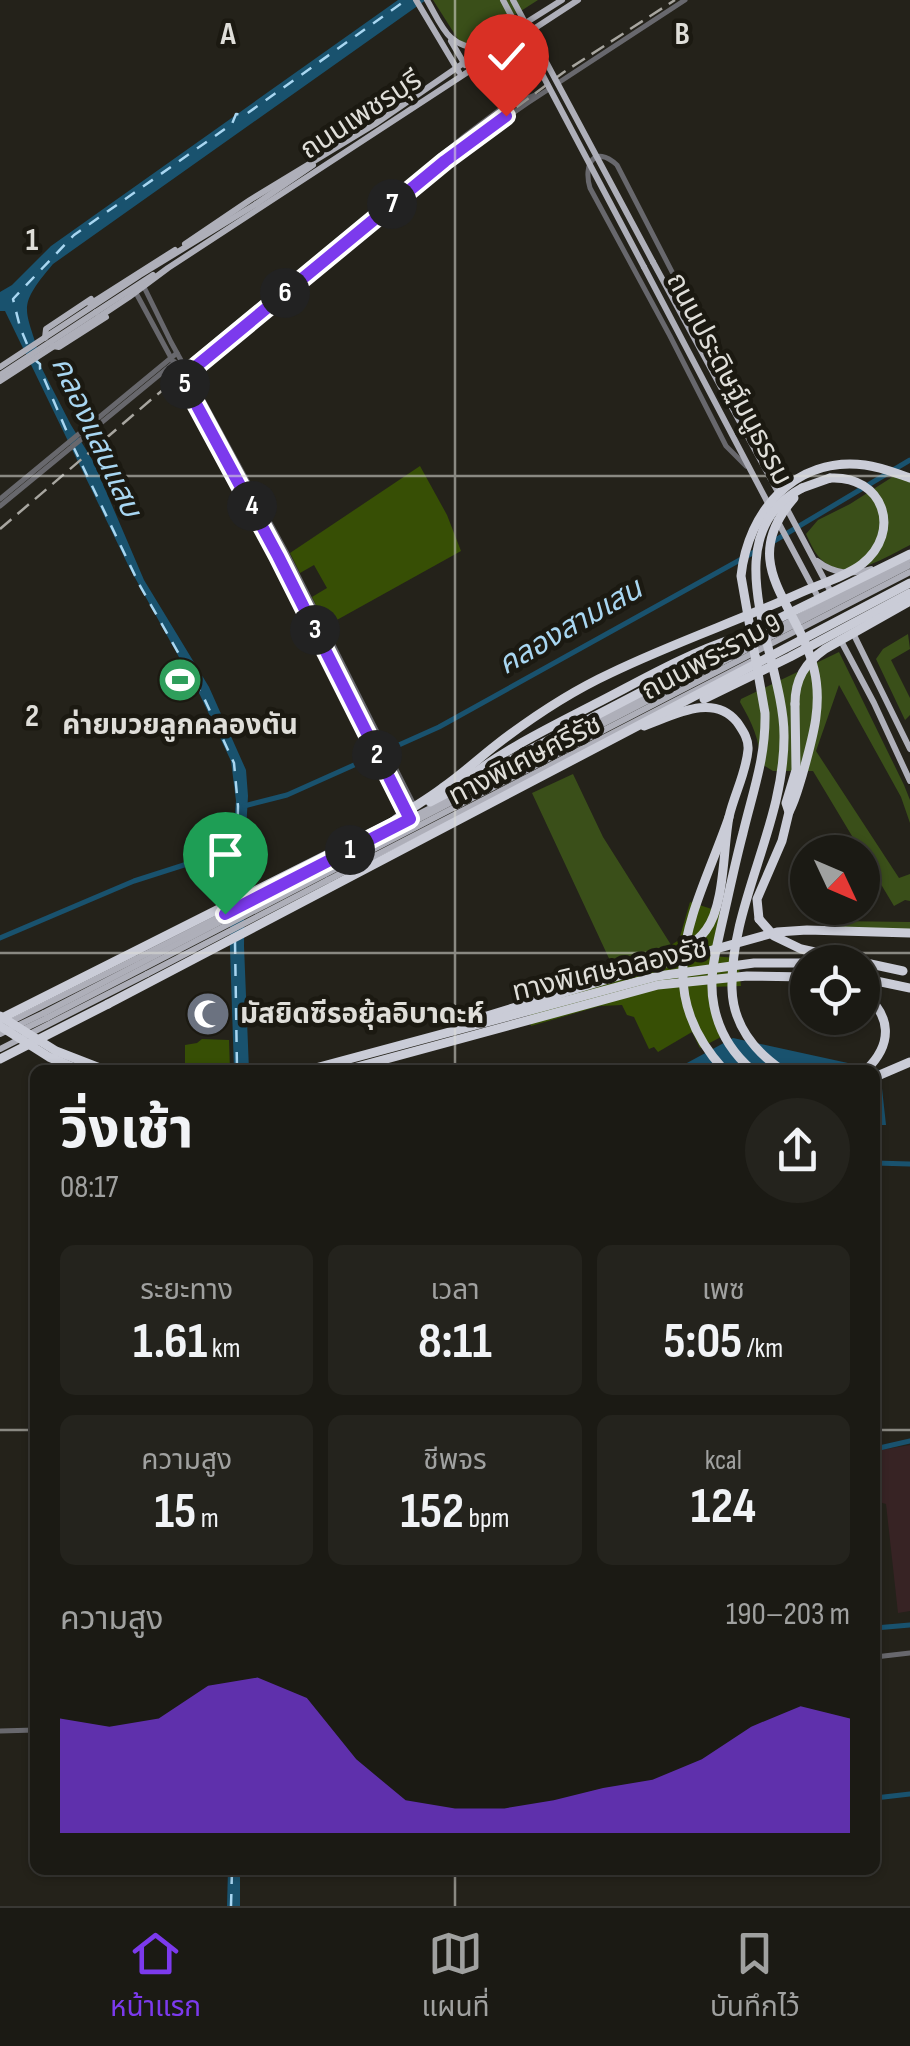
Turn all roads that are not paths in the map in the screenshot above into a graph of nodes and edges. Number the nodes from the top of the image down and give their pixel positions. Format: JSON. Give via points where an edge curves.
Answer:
{"nodes":[{"id":1,"x":416,"y":0,"type":"edge"},
{"id":2,"x":427,"y":0,"type":"edge"},
{"id":3,"x":503,"y":0,"type":"edge"},
{"id":4,"x":513,"y":0,"type":"edge"},
{"id":5,"x":578,"y":0,"type":"edge"},
{"id":6,"x":686,"y":0,"type":"edge"},
{"id":7,"x":560,"y":1,"type":"edge"},
{"id":8,"x":450,"y":40,"type":"junction"},
{"id":9,"x":444,"y":49,"type":"junction"},
{"id":10,"x":484,"y":49,"type":"junction"},
{"id":11,"x":463,"y":69,"type":"junction"},
{"id":12,"x":444,"y":78,"type":"junction"},
{"id":13,"x":324,"y":156,"type":"junction"},
{"id":14,"x":168,"y":268,"type":"junction"},
{"id":15,"x":118,"y":284,"type":"junction"},
{"id":16,"x":144,"y":286,"type":"junction"},
{"id":17,"x":132,"y":295,"type":"junction"},
{"id":18,"x":97,"y":314,"type":"junction"},
{"id":19,"x":708,"y":352,"type":"junction"},
{"id":20,"x":22,"y":357,"type":"dead end"},
{"id":21,"x":175,"y":358,"type":"junction"},
{"id":22,"x":689,"y":363,"type":"junction"},
{"id":23,"x":0,"y":371,"type":"edge"},
{"id":24,"x":183,"y":372,"type":"junction"},
{"id":25,"x":748,"y":468,"type":"junction"},
{"id":26,"x":910,"y":478,"type":"edge"},
{"id":27,"x":802,"y":488,"type":"junction"},
{"id":28,"x":0,"y":502,"type":"edge"},
{"id":29,"x":812,"y":557,"type":"junction"},
{"id":30,"x":898,"y":565,"type":"junction"},
{"id":31,"x":909,"y":575,"type":"edge"},
{"id":32,"x":815,"y":592,"type":"junction"},
{"id":33,"x":834,"y":598,"type":"junction"},
{"id":34,"x":910,"y":600,"type":"edge"},
{"id":35,"x":822,"y":605,"type":"junction"},
{"id":36,"x":843,"y":614,"type":"junction"},
{"id":37,"x":830,"y":621,"type":"junction"},
{"id":38,"x":747,"y":634,"type":"junction"},
{"id":39,"x":800,"y":636,"type":"junction"},
{"id":40,"x":854,"y":636,"type":"junction"},
{"id":41,"x":758,"y":639,"type":"junction"},
{"id":42,"x":844,"y":647,"type":"junction"},
{"id":43,"x":361,"y":701,"type":"junction"},
{"id":44,"x":353,"y":706,"type":"junction"},
{"id":45,"x":652,"y":713,"type":"junction"},
{"id":46,"x":627,"y":732,"type":"junction"},
{"id":47,"x":796,"y":732,"type":"junction"},
{"id":48,"x":910,"y":750,"type":"edge"},
{"id":49,"x":900,"y":758,"type":"junction"},
{"id":50,"x":910,"y":781,"type":"edge"},
{"id":51,"x":777,"y":801,"type":"junction"},
{"id":52,"x":413,"y":802,"type":"joint"},
{"id":53,"x":438,"y":804,"type":"junction"},
{"id":54,"x":789,"y":812,"type":"junction"},
{"id":55,"x":423,"y":813,"type":"junction"},
{"id":56,"x":730,"y":818,"type":"junction"},
{"id":57,"x":410,"y":819,"type":"junction"},
{"id":58,"x":392,"y":822,"type":"junction"},
{"id":59,"x":427,"y":829,"type":"junction"},
{"id":60,"x":743,"y":831,"type":"junction"},
{"id":61,"x":418,"y":834,"type":"junction"},
{"id":62,"x":346,"y":852,"type":"junction"},
{"id":63,"x":352,"y":868,"type":"junction"},
{"id":64,"x":720,"y":884,"type":"junction"},
{"id":65,"x":910,"y":933,"type":"edge"},
{"id":66,"x":790,"y":963,"type":"edge"},
{"id":67,"x":880,"y":970,"type":"edge"},
{"id":68,"x":906,"y":972,"type":"edge"},
{"id":69,"x":615,"y":977,"type":"junction"},
{"id":70,"x":790,"y":977,"type":"edge"},
{"id":71,"x":880,"y":982,"type":"edge"},
{"id":72,"x":910,"y":988,"type":"edge"},
{"id":73,"x":880,"y":1010,"type":"edge"},
{"id":74,"x":455,"y":1032,"type":"junction"},
{"id":75,"x":1,"y":1036,"type":"edge"},
{"id":76,"x":0,"y":1059,"type":"edge"},
{"id":77,"x":907,"y":1063,"type":"edge"},
{"id":78,"x":68,"y":1065,"type":"edge"},
{"id":79,"x":92,"y":1065,"type":"edge"},
{"id":80,"x":327,"y":1065,"type":"edge"},
{"id":81,"x":364,"y":1065,"type":"edge"},
{"id":82,"x":720,"y":1065,"type":"edge"},
{"id":83,"x":747,"y":1065,"type":"edge"},
{"id":84,"x":776,"y":1065,"type":"edge"},
{"id":85,"x":871,"y":1065,"type":"edge"},
{"id":86,"x":880,"y":1077,"type":"edge"},
{"id":87,"x":910,"y":1653,"type":"edge"},
{"id":88,"x":880,"y":1657,"type":"edge"},
{"id":89,"x":30,"y":1730,"type":"edge"},
{"id":90,"x":0,"y":1731,"type":"edge"}],
"edges":[{"from":1,"to":9,"type":"main road"},
{"from":2,"to":8,"type":"main road"},
{"from":3,"to":22,"type":"main road","name":"ถนนประดิษฐ์มนูธรรม","bridge":true},
{"from":4,"to":19,"type":"main road","name":"ถนนประดิษฐ์มนูธรรม","bridge":true},
{"from":5,"to":11,"type":"main road","name":"ถนนเพชรบุรี"},
{"from":6,"to":24,"type":"street","via":[[445,161]]},
{"from":7,"to":10,"type":"main road","name":"ถนนเพชรบุรี"},
{"from":8,"to":10,"type":"main road"},
{"from":8,"to":11,"type":"main road"},
{"from":9,"to":11,"type":"main road"},
{"from":9,"to":12,"type":"main road"},
{"from":10,"to":11,"type":"main road","name":"ถนนเพชรบุรี"},
{"from":11,"to":12,"type":"main road","name":"ถนนเพชรบุรี"},
{"from":11,"to":14,"type":"main road","name":"ถนนเพชรบุรี"},
{"from":12,"to":13,"type":"main road","name":"ถนนเพชรบุรี"},
{"from":13,"to":15,"type":"main road","name":"ถนนเพชรบุรี"},
{"from":13,"to":23,"type":"main road","name":"ถนนเพชรบุรี","bridge":true},
{"from":14,"to":16,"type":"main road","name":"ถนนเพชรบุรี"},
{"from":14,"to":18,"type":"main road","name":"ถนนเพชรบุรี"},
{"from":15,"to":17,"type":"main road","via":[[46,329],[44,339],[60,347]]},
{"from":15,"to":23,"type":"main road","name":"ถนนเพชรบุรี","bridge":true},
{"from":16,"to":17,"type":"main road","name":"ถนนเพชรบุรี"},
{"from":16,"to":21,"type":"street"},
{"from":17,"to":18,"type":"main road","name":"ถนนเพชรบุรี"},
{"from":17,"to":21,"type":"street"},
{"from":18,"to":23,"type":"main road","name":"ถนนเพชรบุรี","bridge":true},
{"from":19,"to":22,"type":"street","via":[[618,165],[598,157],[587,166],[588,182]]},
{"from":19,"to":29,"type":"main road","name":"ถนนประดิษฐ์มนูธรรม"},
{"from":20,"to":23,"type":"main road"},
{"from":21,"to":24,"type":"street"},
{"from":21,"to":28,"type":"street"},
{"from":22,"to":25,"type":"main road","name":"ถนนประดิษฐ์มนูธรรม"},
{"from":22,"to":25,"type":"street","via":[[726,446]]},
{"from":24,"to":43,"type":"street"},
{"from":24,"to":44,"type":"street"},
{"from":25,"to":32,"type":"main road","name":"ถนนประดิษฐ์มนูธรรม"},
{"from":26,"to":60,"type":"highway","bridge":true,"via":[[867,465],[819,470],[782,490],[754,526],[741,576],[766,731]]},
{"from":27,"to":51,"type":"highway","bridge":true,"via":[[776,508],[755,561],[784,721]]},
{"from":27,"to":54,"type":"highway","bridge":true,"via":[[776,522],[768,548],[774,577],[807,644],[818,694]]},
{"from":27,"to":58,"type":"highway","bridge":true,"via":[[842,477],[873,492],[884,527],[862,564],[580,689]]},
{"from":29,"to":31,"type":"main road","via":[[834,571]]},
{"from":29,"to":33,"type":"main road","name":"ถนนประดิษฐ์มนูธรรม"},
{"from":30,"to":31,"type":"main road","name":"ถนนพระราม 9"},
{"from":30,"to":31,"type":"main road","via":[[897,576]]},
{"from":30,"to":33,"type":"main road","name":"ถนนพระราม 9"},
{"from":31,"to":36,"type":"main road","name":"ถนนพระราม 9"},
{"from":31,"to":38,"type":"highway","name":"ทางพิเศษศรีรัช","bridge":true},
{"from":31,"to":40,"type":"main road","via":[[862,613]]},
{"from":31,"to":45,"type":"highway","bridge":true,"via":[[790,657],[686,708]]},
{"from":31,"to":46,"type":"highway","name":"ทางพิเศษศรีรัช","bridge":true},
{"from":31,"to":75,"type":"main road","name":"ถนนพระราม 9","bridge":true},
{"from":32,"to":35,"type":"main road","name":"ถนนประดิษฐ์มนูธรรม"},
{"from":32,"to":41,"type":"main road"},
{"from":33,"to":35,"type":"main road","name":"ถนนพระราม 9"},
{"from":33,"to":36,"type":"main road","name":"ถนนประดิษฐ์มนูธรรม"},
{"from":34,"to":47,"type":"highway","bridge":true,"via":[[812,658],[797,682]]},
{"from":35,"to":37,"type":"main road","name":"ถนนประดิษฐ์มนูธรรม"},
{"from":35,"to":41,"type":"main road","name":"ถนนพระราม 9"},
{"from":36,"to":37,"type":"main road","name":"ถนนพระราม 9"},
{"from":36,"to":40,"type":"main road","name":"ถนนประดิษฐ์มนูธรรม"},
{"from":37,"to":39,"type":"main road","name":"ถนนพระราม 9"},
{"from":37,"to":42,"type":"main road","name":"ถนนประดิษฐ์มนูธรรม"},
{"from":38,"to":53,"type":"highway","bridge":true,"via":[[560,723],[491,761]]},
{"from":38,"to":58,"type":"highway","name":"ทางพิเศษศรีรัช","bridge":true},
{"from":39,"to":42,"type":"main road"},
{"from":39,"to":45,"type":"main road","name":"ถนนพระราม 9"},
{"from":40,"to":48,"type":"main road","name":"ถนนประดิษฐ์มนูธรรม"},
{"from":41,"to":53,"type":"main road","name":"ถนนพระราม 9"},
{"from":42,"to":49,"type":"main road","name":"ถนนประดิษฐ์มนูธรรม"},
{"from":43,"to":44,"type":"street"},
{"from":43,"to":52,"type":"street"},
{"from":44,"to":57,"type":"street"},
{"from":45,"to":59,"type":"main road","name":"ถนนพระราม 9"},
{"from":46,"to":56,"type":"highway","bridge":true,"via":[[696,708],[732,716],[748,748]]},
{"from":46,"to":76,"type":"highway","name":"ทางพิเศษศรีรัช","bridge":true},
{"from":47,"to":51,"type":"highway","bridge":true},
{"from":47,"to":54,"type":"highway","bridge":true},
{"from":48,"to":49,"type":"main road"},
{"from":49,"to":50,"type":"main road","name":"ถนนประดิษฐ์มนูธรรม"},
{"from":51,"to":84,"type":"highway","bridge":true,"via":[[744,913],[732,991],[748,1038]]},
{"from":52,"to":55,"type":"main road"},
{"from":53,"to":55,"type":"main road","name":"ถนนพระราม 9"},
{"from":54,"to":68,"type":"highway","bridge":true,"via":[[757,900],[767,930],[801,949]]},
{"from":55,"to":57,"type":"main road","name":"ถนนพระราม 9"},
{"from":55,"to":59,"type":"street"},
{"from":56,"to":64,"type":"highway","bridge":true},
{"from":56,"to":82,"type":"highway","bridge":true,"via":[[686,934],[682,969],[690,1018]]},
{"from":57,"to":61,"type":"street"},
{"from":57,"to":62,"type":"main road","name":"ถนนพระราม 9"},
{"from":58,"to":75,"type":"highway","name":"ทางพิเศษศรีรัช","bridge":true},
{"from":59,"to":61,"type":"main road","name":"ถนนพระราม 9"},
{"from":60,"to":64,"type":"highway","bridge":true},
{"from":60,"to":83,"type":"highway","bridge":true,"via":[[712,992],[722,1032]]},
{"from":61,"to":63,"type":"main road","name":"ถนนพระราม 9"},
{"from":62,"to":63,"type":"main road","via":[[257,894],[254,908],[268,917]]},
{"from":62,"to":75,"type":"main road","name":"ถนนพระราม 9","bridge":true},
{"from":63,"to":75,"type":"main road","name":"ถนนพระราม 9","bridge":true,"via":[[146,974]]},
{"from":64,"to":69,"type":"highway","via":[[711,922],[695,942]]},
{"from":65,"to":69,"type":"highway","bridge":true,"via":[[778,932]]},
{"from":66,"to":74,"type":"highway","name":"ทางพิเศษฉลองรัช","bridge":true,"via":[[658,976]]},
{"from":67,"to":68,"type":"highway","bridge":true},
{"from":69,"to":74,"type":"highway","via":[[477,1019]]},
{"from":70,"to":81,"type":"highway","name":"ทางพิเศษฉลองรัช","bridge":true,"via":[[658,985]]},
{"from":71,"to":72,"type":"highway"},
{"from":73,"to":85,"type":"highway","via":[[886,1032]]},
{"from":74,"to":80,"type":"highway","name":"ทางพิเศษฉลองรัช"},
{"from":75,"to":78,"type":"highway","bridge":true},
{"from":75,"to":79,"type":"highway","bridge":true},
{"from":77,"to":86,"type":"highway"},
{"from":87,"to":88,"type":"street"},
{"from":89,"to":90,"type":"street"}]}
